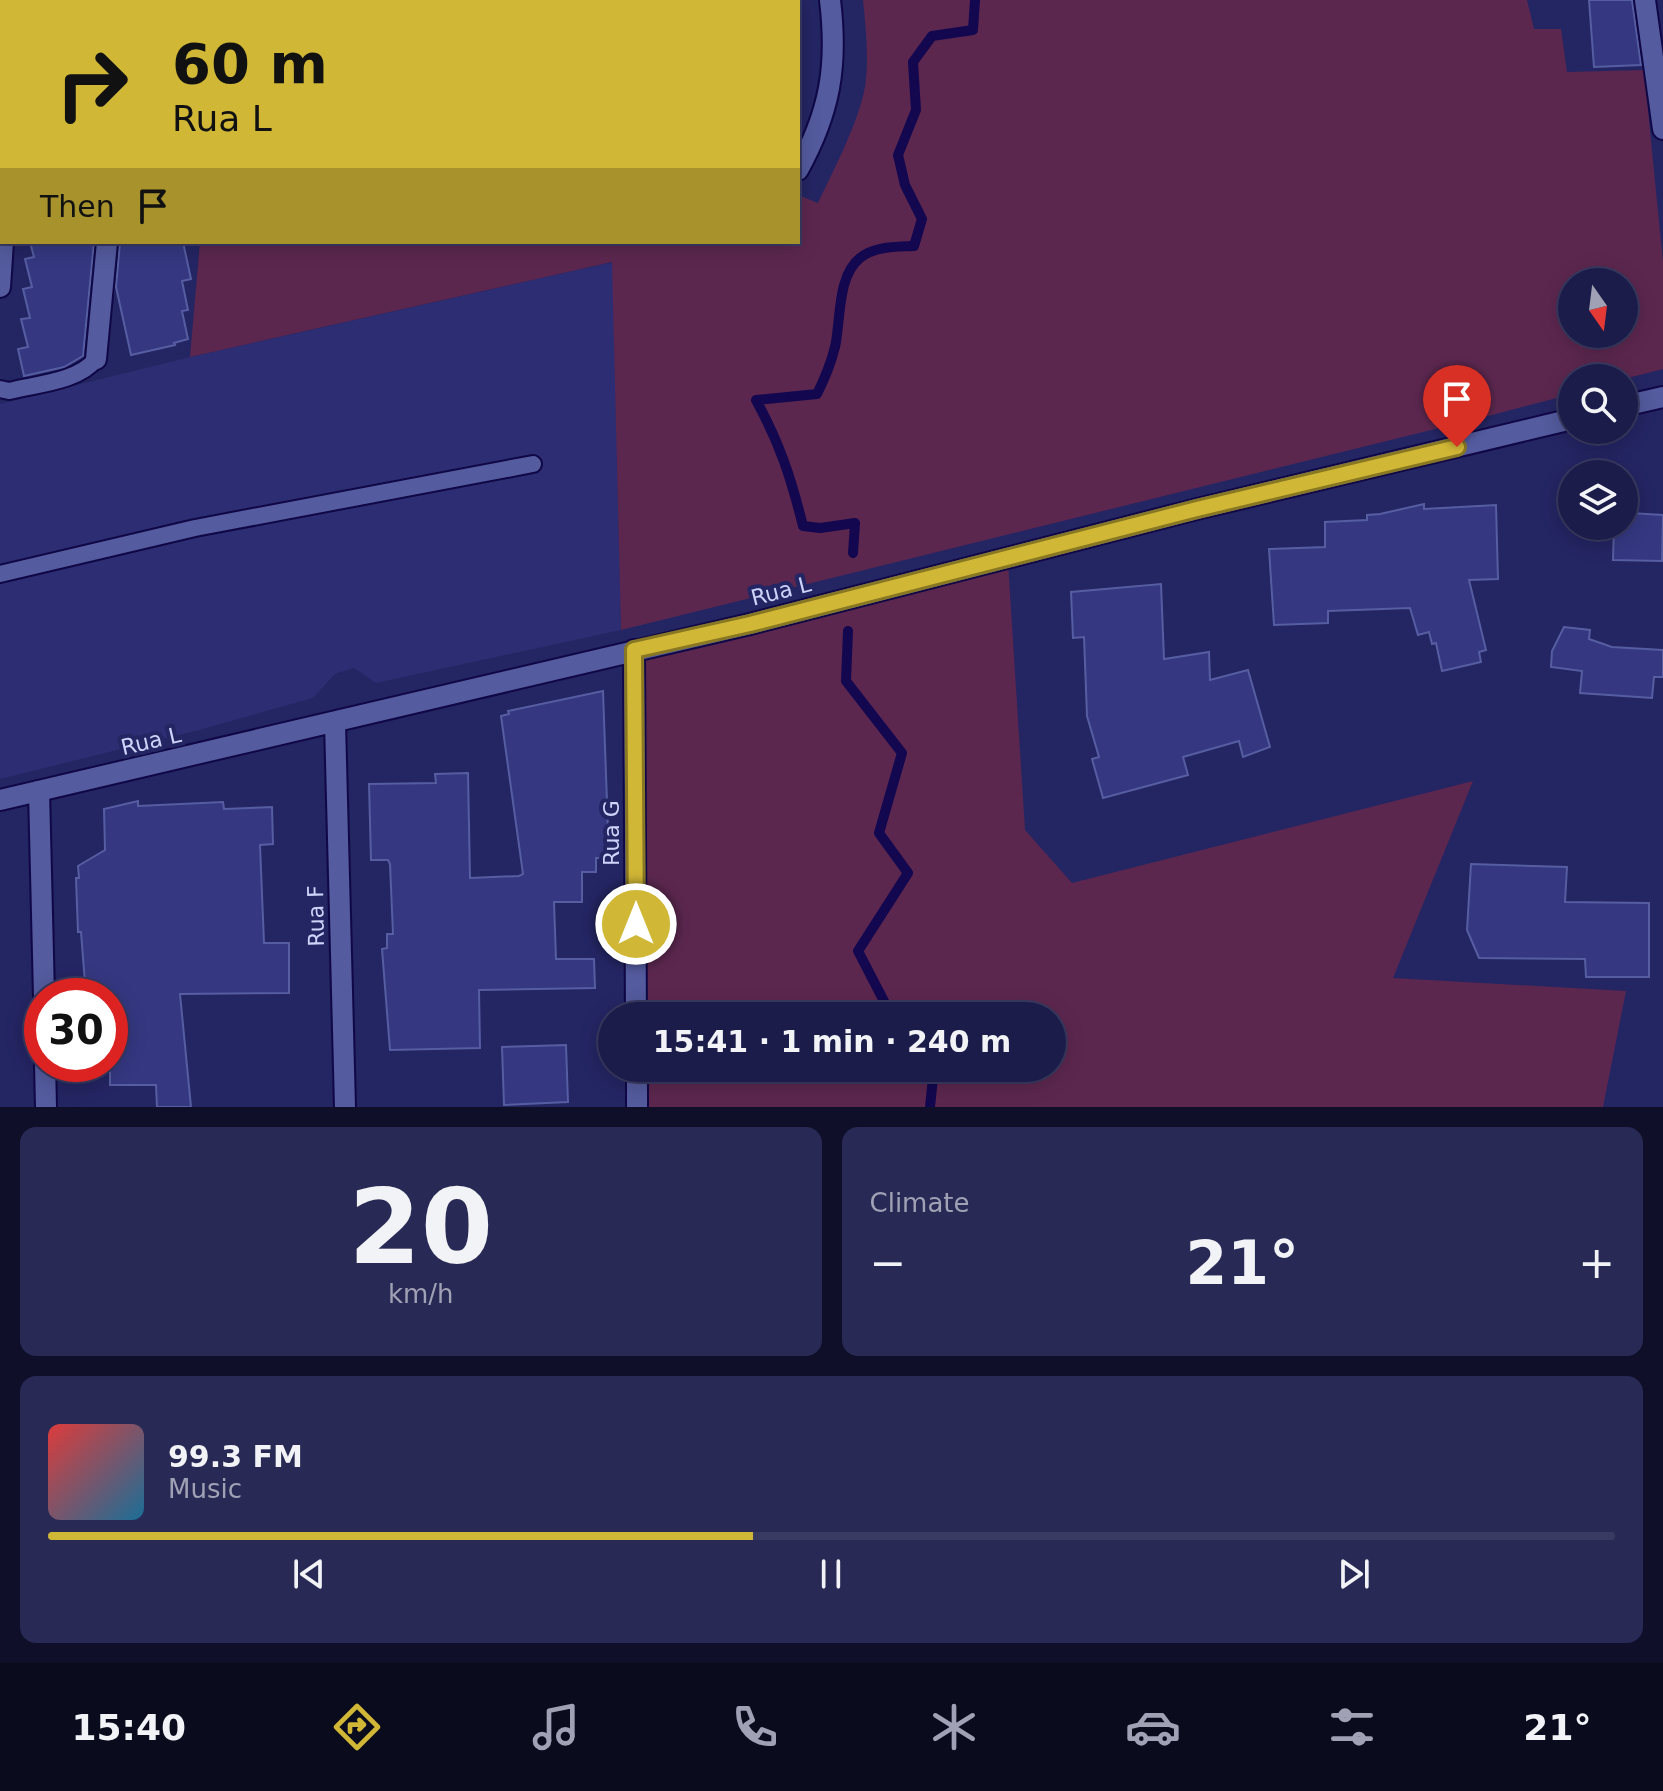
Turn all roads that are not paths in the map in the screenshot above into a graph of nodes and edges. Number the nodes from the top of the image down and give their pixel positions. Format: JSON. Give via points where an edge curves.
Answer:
{"nodes":[{"id":1,"x":830,"y":0,"type":"edge"},
{"id":2,"x":1645,"y":0,"type":"edge"},
{"id":3,"x":1663,"y":129,"type":"edge"},
{"id":4,"x":800,"y":166,"type":"edge"},
{"id":5,"x":3,"y":244,"type":"edge"},
{"id":6,"x":107,"y":244,"type":"edge"},
{"id":7,"x":0,"y":287,"type":"edge"},
{"id":8,"x":96,"y":359,"type":"joint"},
{"id":9,"x":0,"y":389,"type":"edge"},
{"id":10,"x":1663,"y":397,"type":"edge"},
{"id":11,"x":1638,"y":403,"type":"edge"},
{"id":12,"x":1558,"y":422,"type":"edge"},
{"id":13,"x":533,"y":464,"type":"dead end"},
{"id":14,"x":0,"y":574,"type":"edge"},
{"id":15,"x":634,"y":650,"type":"junction"},
{"id":16,"x":335,"y":723,"type":"junction"},
{"id":17,"x":39,"y":791,"type":"junction"},
{"id":18,"x":0,"y":800,"type":"edge"},
{"id":19,"x":44,"y":978,"type":"edge"},
{"id":20,"x":636,"y":1002,"type":"edge"},
{"id":21,"x":45,"y":1082,"type":"edge"},
{"id":22,"x":637,"y":1082,"type":"edge"},
{"id":23,"x":46,"y":1107,"type":"edge"},
{"id":24,"x":345,"y":1107,"type":"edge"},
{"id":25,"x":637,"y":1107,"type":"edge"}],
"edges":[{"from":1,"to":4,"type":"street","via":[[829,98]]},
{"from":2,"to":3,"type":"street"},
{"from":5,"to":7,"type":"street"},
{"from":6,"to":8,"type":"street"},
{"from":8,"to":9,"type":"lane","via":[[70,376]]},
{"from":10,"to":11,"type":"street"},
{"from":12,"to":15,"type":"street","name":"Rua L"},
{"from":13,"to":14,"type":"lane","via":[[195,528]]},
{"from":15,"to":16,"type":"street","name":"Rua L"},
{"from":15,"to":20,"type":"street","name":"Rua G"},
{"from":16,"to":17,"type":"street","name":"Rua L"},
{"from":16,"to":24,"type":"street","name":"Rua F"},
{"from":17,"to":18,"type":"street","name":"Rua L"},
{"from":17,"to":19,"type":"street"},
{"from":21,"to":23,"type":"street"},
{"from":22,"to":25,"type":"street"}]}
